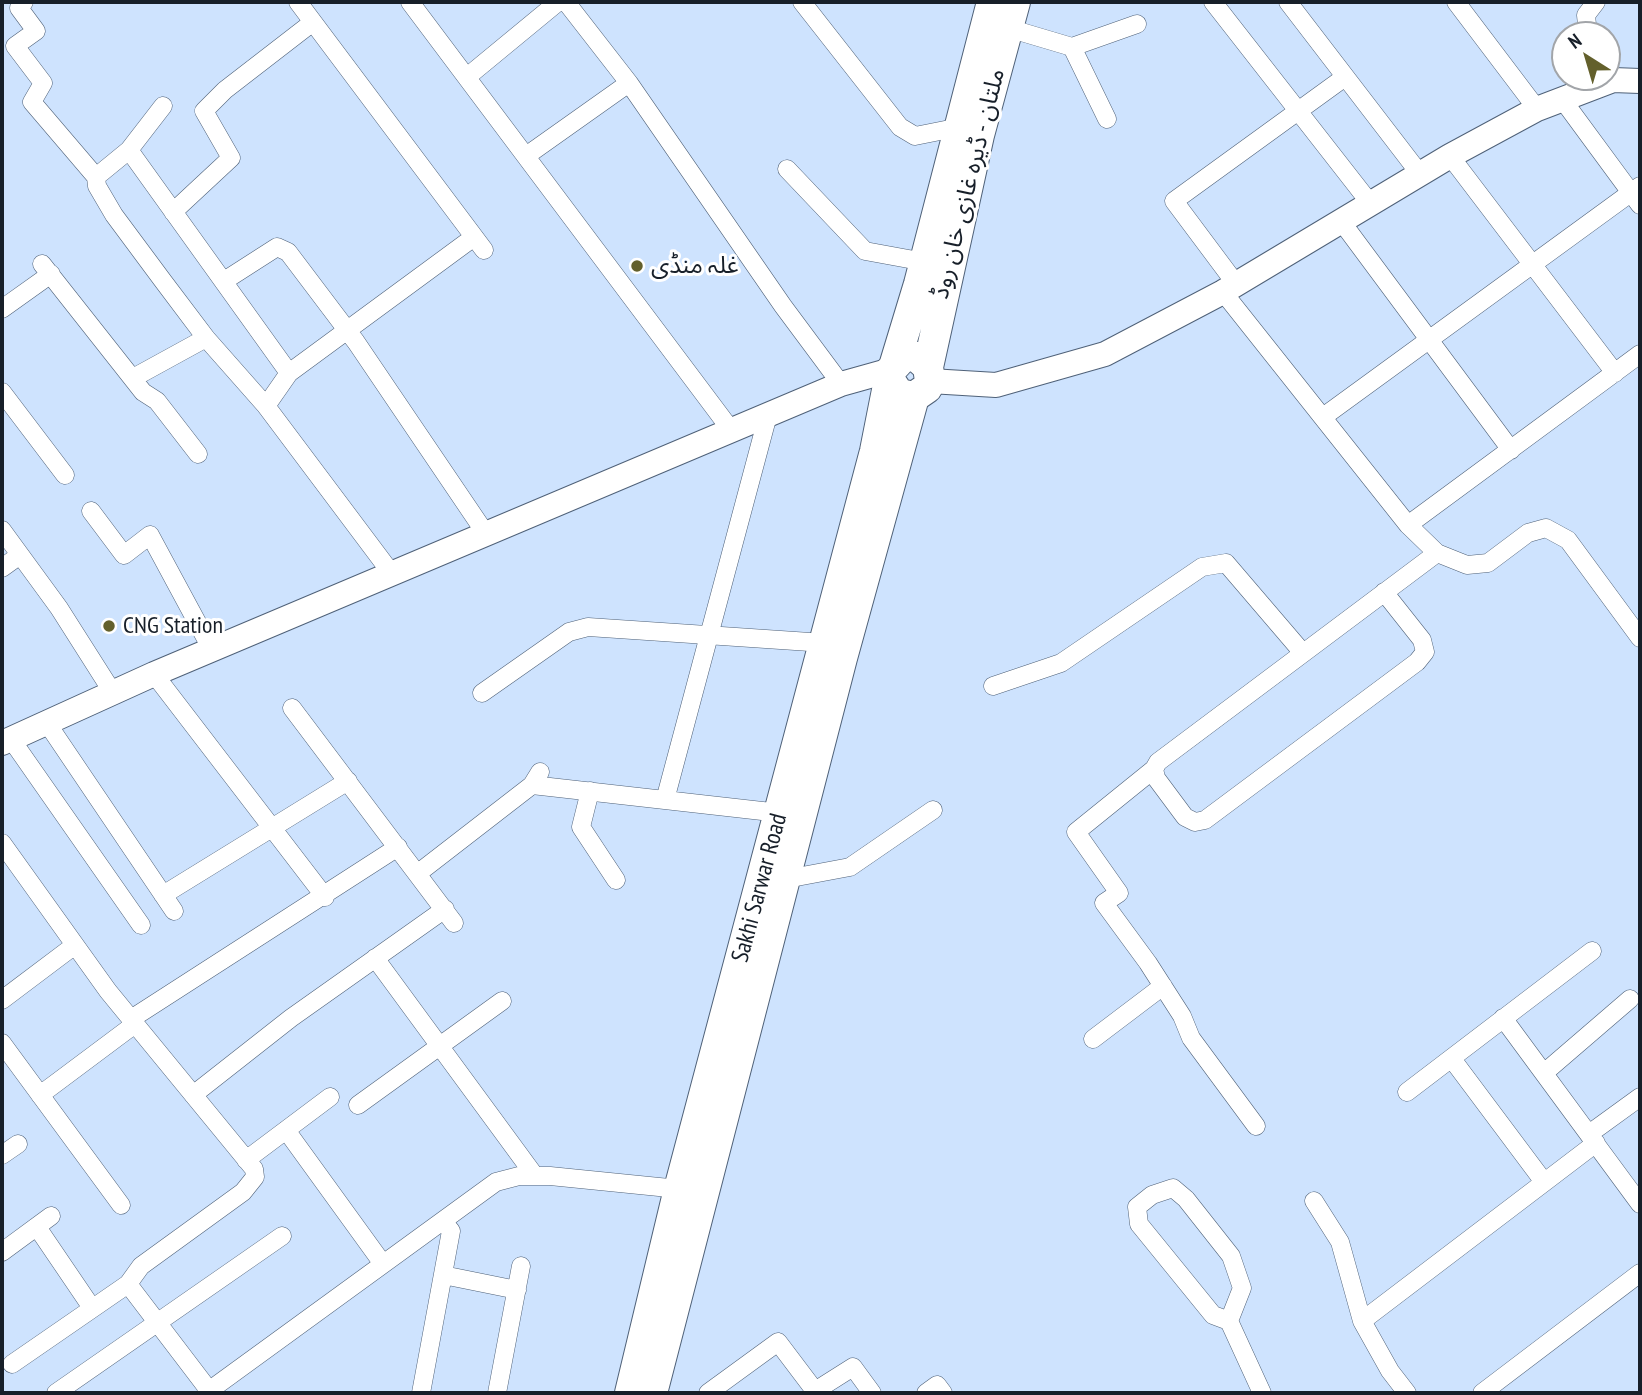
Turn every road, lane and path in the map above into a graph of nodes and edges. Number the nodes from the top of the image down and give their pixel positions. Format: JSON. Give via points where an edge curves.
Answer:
{"nodes":[{"id":1,"x":24,"y":2,"type":"edge"},
{"id":2,"x":298,"y":2,"type":"edge"},
{"id":3,"x":410,"y":2,"type":"edge"},
{"id":4,"x":558,"y":2,"type":"edge"},
{"id":5,"x":566,"y":2,"type":"edge"},
{"id":6,"x":802,"y":2,"type":"edge"},
{"id":7,"x":992,"y":2,"type":"edge"},
{"id":8,"x":1213,"y":2,"type":"edge"},
{"id":9,"x":1288,"y":2,"type":"edge"},
{"id":10,"x":1456,"y":2,"type":"edge"},
{"id":11,"x":1596,"y":2,"type":"edge"},
{"id":12,"x":1011,"y":15,"type":"edge"},
{"id":13,"x":1587,"y":21,"type":"edge"},
{"id":14,"x":313,"y":22,"type":"junction"},
{"id":15,"x":1137,"y":24,"type":"dead end"},
{"id":16,"x":1072,"y":47,"type":"junction"},
{"id":17,"x":467,"y":77,"type":"junction"},
{"id":18,"x":1345,"y":77,"type":"junction"},
{"id":19,"x":1621,"y":77,"type":"edge"},
{"id":20,"x":1640,"y":81,"type":"edge"},
{"id":21,"x":629,"y":83,"type":"junction"},
{"id":22,"x":1579,"y":91,"type":"edge"},
{"id":23,"x":1562,"y":100,"type":"junction"},
{"id":24,"x":163,"y":106,"type":"dead end"},
{"id":25,"x":1537,"y":109,"type":"junction"},
{"id":26,"x":1298,"y":111,"type":"junction"},
{"id":27,"x":1107,"y":119,"type":"dead end"},
{"id":28,"x":960,"y":127,"type":"junction"},
{"id":29,"x":129,"y":150,"type":"junction"},
{"id":30,"x":526,"y":156,"type":"junction"},
{"id":31,"x":1450,"y":156,"type":"junction"},
{"id":32,"x":787,"y":169,"type":"dead end"},
{"id":33,"x":1420,"y":174,"type":"junction"},
{"id":34,"x":96,"y":177,"type":"junction"},
{"id":35,"x":1637,"y":195,"type":"edge"},
{"id":36,"x":1370,"y":204,"type":"junction"},
{"id":37,"x":173,"y":212,"type":"junction"},
{"id":38,"x":1341,"y":221,"type":"junction"},
{"id":39,"x":925,"y":262,"type":"junction"},
{"id":40,"x":1533,"y":264,"type":"junction"},
{"id":41,"x":224,"y":281,"type":"junction"},
{"id":42,"x":1230,"y":288,"type":"junction"},
{"id":43,"x":2,"y":309,"type":"edge"},
{"id":44,"x":348,"y":331,"type":"junction"},
{"id":45,"x":206,"y":338,"type":"junction"},
{"id":46,"x":1429,"y":340,"type":"junction"},
{"id":47,"x":1640,"y":354,"type":"edge"},
{"id":48,"x":289,"y":373,"type":"junction"},
{"id":49,"x":1615,"y":373,"type":"junction"},
{"id":50,"x":908,"y":377,"type":"junction"},
{"id":51,"x":133,"y":378,"type":"junction"},
{"id":52,"x":841,"y":384,"type":"junction"},
{"id":53,"x":2,"y":392,"type":"edge"},
{"id":54,"x":266,"y":406,"type":"junction"},
{"id":55,"x":768,"y":415,"type":"junction"},
{"id":56,"x":1323,"y":417,"type":"junction"},
{"id":57,"x":731,"y":430,"type":"junction"},
{"id":58,"x":1511,"y":450,"type":"junction"},
{"id":59,"x":198,"y":454,"type":"dead end"},
{"id":60,"x":65,"y":475,"type":"dead end"},
{"id":61,"x":91,"y":511,"type":"dead end"},
{"id":62,"x":1408,"y":526,"type":"junction"},
{"id":63,"x":2,"y":530,"type":"edge"},
{"id":64,"x":486,"y":534,"type":"junction"},
{"id":65,"x":1437,"y":553,"type":"junction"},
{"id":66,"x":20,"y":555,"type":"junction"},
{"id":67,"x":2,"y":568,"type":"edge"},
{"id":68,"x":392,"y":574,"type":"junction"},
{"id":69,"x":1384,"y":592,"type":"junction"},
{"id":70,"x":709,"y":635,"type":"junction"},
{"id":71,"x":1640,"y":638,"type":"edge"},
{"id":72,"x":825,"y":643,"type":"junction"},
{"id":73,"x":212,"y":650,"type":"junction"},
{"id":74,"x":1303,"y":653,"type":"junction"},
{"id":75,"x":154,"y":674,"type":"junction"},
{"id":76,"x":993,"y":686,"type":"dead end"},
{"id":77,"x":113,"y":693,"type":"junction"},
{"id":78,"x":482,"y":693,"type":"dead end"},
{"id":79,"x":292,"y":708,"type":"dead end"},
{"id":80,"x":47,"y":723,"type":"junction"},
{"id":81,"x":6,"y":741,"type":"edge"},
{"id":82,"x":1154,"y":769,"type":"junction"},
{"id":83,"x":348,"y":782,"type":"junction"},
{"id":84,"x":590,"y":791,"type":"junction"},
{"id":85,"x":664,"y":800,"type":"junction"},
{"id":86,"x":933,"y":810,"type":"dead end"},
{"id":87,"x":780,"y":813,"type":"junction"},
{"id":88,"x":271,"y":827,"type":"junction"},
{"id":89,"x":2,"y":843,"type":"edge"},
{"id":90,"x":398,"y":848,"type":"junction"},
{"id":91,"x":417,"y":874,"type":"junction"},
{"id":92,"x":786,"y":879,"type":"junction"},
{"id":93,"x":617,"y":880,"type":"dead end"},
{"id":94,"x":163,"y":895,"type":"junction"},
{"id":95,"x":325,"y":897,"type":"junction"},
{"id":96,"x":174,"y":911,"type":"dead end"},
{"id":97,"x":141,"y":925,"type":"dead end"},
{"id":98,"x":75,"y":945,"type":"junction"},
{"id":99,"x":1592,"y":951,"type":"dead end"},
{"id":100,"x":376,"y":958,"type":"junction"},
{"id":101,"x":1163,"y":986,"type":"junction"},
{"id":102,"x":1630,"y":999,"type":"dead end"},
{"id":103,"x":2,"y":1000,"type":"edge"},
{"id":104,"x":502,"y":1001,"type":"dead end"},
{"id":105,"x":1503,"y":1018,"type":"junction"},
{"id":106,"x":133,"y":1022,"type":"junction"},
{"id":107,"x":1093,"y":1039,"type":"dead end"},
{"id":108,"x":2,"y":1043,"type":"edge"},
{"id":109,"x":440,"y":1047,"type":"junction"},
{"id":110,"x":1452,"y":1059,"type":"junction"},
{"id":111,"x":1544,"y":1073,"type":"junction"},
{"id":112,"x":1407,"y":1092,"type":"dead end"},
{"id":113,"x":40,"y":1095,"type":"junction"},
{"id":114,"x":193,"y":1095,"type":"junction"},
{"id":115,"x":330,"y":1097,"type":"dead end"},
{"id":116,"x":1640,"y":1097,"type":"edge"},
{"id":117,"x":358,"y":1105,"type":"dead end"},
{"id":118,"x":1256,"y":1126,"type":"dead end"},
{"id":119,"x":286,"y":1130,"type":"junction"},
{"id":120,"x":1592,"y":1138,"type":"junction"},
{"id":121,"x":18,"y":1144,"type":"dead end"},
{"id":122,"x":2,"y":1155,"type":"edge"},
{"id":123,"x":246,"y":1160,"type":"junction"},
{"id":124,"x":535,"y":1176,"type":"junction"},
{"id":125,"x":1544,"y":1182,"type":"junction"},
{"id":126,"x":679,"y":1189,"type":"junction"},
{"id":127,"x":1314,"y":1200,"type":"dead end"},
{"id":128,"x":1640,"y":1204,"type":"edge"},
{"id":129,"x":121,"y":1205,"type":"dead end"},
{"id":130,"x":443,"y":1221,"type":"junction"},
{"id":131,"x":282,"y":1236,"type":"dead end"},
{"id":132,"x":2,"y":1252,"type":"edge"},
{"id":133,"x":383,"y":1264,"type":"junction"},
{"id":134,"x":522,"y":1266,"type":"dead end"},
{"id":135,"x":1640,"y":1273,"type":"edge"},
{"id":136,"x":443,"y":1275,"type":"junction"},
{"id":137,"x":128,"y":1284,"type":"junction"},
{"id":138,"x":517,"y":1290,"type":"junction"},
{"id":139,"x":92,"y":1308,"type":"junction"},
{"id":140,"x":1228,"y":1321,"type":"junction"},
{"id":141,"x":1362,"y":1321,"type":"junction"},
{"id":142,"x":157,"y":1323,"type":"junction"},
{"id":143,"x":12,"y":1364,"type":"dead end"},
{"id":144,"x":209,"y":1392,"type":"edge"},
{"id":145,"x":56,"y":1393,"type":"edge"},
{"id":146,"x":421,"y":1393,"type":"edge"},
{"id":147,"x":497,"y":1393,"type":"edge"},
{"id":148,"x":629,"y":1393,"type":"edge"},
{"id":149,"x":652,"y":1393,"type":"edge"},
{"id":150,"x":708,"y":1393,"type":"edge"},
{"id":151,"x":872,"y":1393,"type":"edge"},
{"id":152,"x":926,"y":1393,"type":"edge"},
{"id":153,"x":943,"y":1393,"type":"edge"},
{"id":154,"x":1262,"y":1393,"type":"edge"},
{"id":155,"x":1407,"y":1393,"type":"edge"},
{"id":156,"x":1482,"y":1393,"type":"edge"}],
"edges":[{"from":1,"to":34,"type":"street","via":[[19,8],[36,31],[16,47],[43,83],[32,102]]},
{"from":2,"to":14,"type":"street"},
{"from":3,"to":17,"type":"street"},
{"from":4,"to":17,"type":"street"},
{"from":5,"to":21,"type":"street"},
{"from":6,"to":28,"type":"street","via":[[900,127],[915,136]]},
{"from":7,"to":28,"type":"highway","name":"ملتان - ڈیرہ غازی خان روڈ"},
{"from":8,"to":26,"type":"street"},
{"from":9,"to":18,"type":"street"},
{"from":10,"to":25,"type":"street"},
{"from":11,"to":13,"type":"street"},
{"from":12,"to":16,"type":"street"},
{"from":12,"to":50,"type":"highway","name":"ملتان - ڈیرہ غازی خان روڈ"},
{"from":14,"to":37,"type":"street","via":[[204,111],[231,158]]},
{"from":14,"to":44,"type":"street","via":[[479,243]]},
{"from":15,"to":16,"type":"street"},
{"from":16,"to":27,"type":"street"},
{"from":17,"to":30,"type":"street"},
{"from":18,"to":26,"type":"street"},
{"from":18,"to":33,"type":"street"},
{"from":19,"to":20,"type":"main road"},
{"from":21,"to":30,"type":"street"},
{"from":21,"to":52,"type":"street"},
{"from":22,"to":23,"type":"main road"},
{"from":23,"to":25,"type":"main road"},
{"from":23,"to":35,"type":"street"},
{"from":24,"to":29,"type":"street"},
{"from":25,"to":31,"type":"main road"},
{"from":26,"to":36,"type":"street"},
{"from":26,"to":42,"type":"street","via":[[1174,201]]},
{"from":28,"to":39,"type":"highway","name":"ملتان - ڈیرہ غازی خان روڈ"},
{"from":29,"to":34,"type":"street"},
{"from":29,"to":37,"type":"street"},
{"from":30,"to":57,"type":"street"},
{"from":31,"to":33,"type":"main road"},
{"from":31,"to":40,"type":"street"},
{"from":32,"to":39,"type":"street","via":[[865,251]]},
{"from":33,"to":36,"type":"main road"},
{"from":34,"to":45,"type":"street","via":[[114,215]]},
{"from":35,"to":40,"type":"street"},
{"from":36,"to":38,"type":"main road"},
{"from":37,"to":41,"type":"street"},
{"from":38,"to":42,"type":"main road"},
{"from":38,"to":46,"type":"street"},
{"from":39,"to":50,"type":"highway","name":"ملتان - ڈیرہ غازی خان روڈ"},
{"from":40,"to":46,"type":"street"},
{"from":40,"to":49,"type":"street"},
{"from":41,"to":44,"type":"street","via":[[282,247]]},
{"from":41,"to":48,"type":"street"},
{"from":42,"to":50,"type":"main road","via":[[1105,354],[996,385]]},
{"from":42,"to":56,"type":"street"},
{"from":43,"to":51,"type":"street","via":[[46,269]]},
{"from":44,"to":48,"type":"street"},
{"from":44,"to":64,"type":"street"},
{"from":45,"to":51,"type":"street"},
{"from":45,"to":54,"type":"street"},
{"from":46,"to":56,"type":"street"},
{"from":46,"to":58,"type":"street"},
{"from":47,"to":49,"type":"street"},
{"from":48,"to":54,"type":"street"},
{"from":49,"to":58,"type":"street"},
{"from":50,"to":52,"type":"main road"},
{"from":50,"to":72,"type":"highway","name":"Sakhi Sarwar Road"},
{"from":50,"to":92,"type":"highway","name":"Sakhi Sarwar Road"},
{"from":51,"to":59,"type":"street"},
{"from":52,"to":55,"type":"main road"},
{"from":53,"to":60,"type":"street"},
{"from":54,"to":68,"type":"street"},
{"from":55,"to":57,"type":"main road"},
{"from":55,"to":70,"type":"street"},
{"from":56,"to":62,"type":"street"},
{"from":57,"to":64,"type":"main road"},
{"from":58,"to":62,"type":"street"},
{"from":61,"to":73,"type":"street","via":[[124,555],[150,535]]},
{"from":62,"to":65,"type":"street"},
{"from":63,"to":66,"type":"street"},
{"from":64,"to":68,"type":"main road"},
{"from":65,"to":69,"type":"street"},
{"from":65,"to":71,"type":"street","via":[[1467,565],[1488,563],[1528,533],[1546,528],[1568,540]]},
{"from":66,"to":67,"type":"street"},
{"from":66,"to":77,"type":"street"},
{"from":68,"to":73,"type":"main road"},
{"from":69,"to":74,"type":"street"},
{"from":69,"to":82,"type":"street","via":[[1422,640],[1425,652],[1417,662],[1205,820],[1185,817]]},
{"from":70,"to":72,"type":"street"},
{"from":70,"to":78,"type":"street","via":[[588,627],[569,632]]},
{"from":70,"to":85,"type":"street"},
{"from":72,"to":87,"type":"highway","name":"Sakhi Sarwar Road"},
{"from":73,"to":75,"type":"main road"},
{"from":74,"to":76,"type":"street","via":[[1226,563],[1202,567],[1061,663]]},
{"from":74,"to":82,"type":"street"},
{"from":75,"to":77,"type":"main road"},
{"from":75,"to":88,"type":"street"},
{"from":77,"to":80,"type":"main road"},
{"from":79,"to":83,"type":"street"},
{"from":80,"to":81,"type":"main road"},
{"from":80,"to":94,"type":"street"},
{"from":81,"to":97,"type":"street"},
{"from":82,"to":101,"type":"street","via":[[1076,832],[1119,893],[1104,903]]},
{"from":83,"to":88,"type":"street"},
{"from":83,"to":90,"type":"street"},
{"from":84,"to":85,"type":"street"},
{"from":84,"to":91,"type":"street","via":[[536,779]]},
{"from":84,"to":93,"type":"street","via":[[581,827]]},
{"from":85,"to":87,"type":"street"},
{"from":86,"to":92,"type":"street","via":[[850,867]]},
{"from":87,"to":126,"type":"highway","name":"Sakhi Sarwar Road"},
{"from":88,"to":94,"type":"street"},
{"from":88,"to":95,"type":"street"},
{"from":89,"to":98,"type":"street"},
{"from":90,"to":91,"type":"street"},
{"from":90,"to":95,"type":"street"},
{"from":91,"to":100,"type":"street","via":[[450,916]]},
{"from":92,"to":149,"type":"highway","name":"Sakhi Sarwar Road"},
{"from":94,"to":96,"type":"street"},
{"from":95,"to":106,"type":"street"},
{"from":98,"to":103,"type":"street"},
{"from":98,"to":106,"type":"street"},
{"from":99,"to":105,"type":"street"},
{"from":100,"to":109,"type":"street"},
{"from":100,"to":114,"type":"street"},
{"from":101,"to":107,"type":"street"},
{"from":101,"to":118,"type":"street","via":[[1191,1038]]},
{"from":102,"to":111,"type":"street"},
{"from":104,"to":109,"type":"street"},
{"from":105,"to":110,"type":"street"},
{"from":105,"to":111,"type":"street"},
{"from":106,"to":113,"type":"street"},
{"from":106,"to":114,"type":"street"},
{"from":108,"to":113,"type":"street"},
{"from":109,"to":117,"type":"street"},
{"from":109,"to":124,"type":"street"},
{"from":110,"to":112,"type":"street"},
{"from":110,"to":125,"type":"street"},
{"from":111,"to":120,"type":"street"},
{"from":113,"to":129,"type":"street"},
{"from":114,"to":123,"type":"street"},
{"from":115,"to":119,"type":"street"},
{"from":116,"to":120,"type":"street"},
{"from":119,"to":123,"type":"street"},
{"from":119,"to":133,"type":"street"},
{"from":120,"to":125,"type":"street"},
{"from":120,"to":128,"type":"street"},
{"from":121,"to":122,"type":"street"},
{"from":123,"to":137,"type":"street","via":[[255,1177],[243,1192],[141,1266]]},
{"from":124,"to":126,"type":"street"},
{"from":124,"to":130,"type":"street","via":[[496,1182]]},
{"from":125,"to":141,"type":"street"},
{"from":126,"to":148,"type":"highway","name":"Sakhi Sarwar Road"},
{"from":127,"to":141,"type":"street","via":[[1340,1242]]},
{"from":130,"to":133,"type":"street"},
{"from":130,"to":136,"type":"street","via":[[451,1231]]},
{"from":131,"to":142,"type":"street"},
{"from":132,"to":139,"type":"street","via":[[44,1221]]},
{"from":133,"to":144,"type":"street"},
{"from":134,"to":138,"type":"street"},
{"from":135,"to":156,"type":"street"},
{"from":136,"to":138,"type":"street"},
{"from":136,"to":146,"type":"street"},
{"from":137,"to":139,"type":"street"},
{"from":137,"to":142,"type":"street"},
{"from":138,"to":147,"type":"street"},
{"from":139,"to":143,"type":"street"},
{"from":140,"to":140,"type":"street","via":[[1242,1288],[1231,1256],[1172,1188],[1152,1195],[1137,1207],[1139,1224],[1213,1315]]},
{"from":140,"to":154,"type":"street"},
{"from":141,"to":155,"type":"street"},
{"from":142,"to":144,"type":"street"},
{"from":142,"to":145,"type":"street"},
{"from":150,"to":151,"type":"street","via":[[778,1342],[816,1391],[853,1367]]},
{"from":152,"to":153,"type":"street","via":[[937,1385]]}]}
